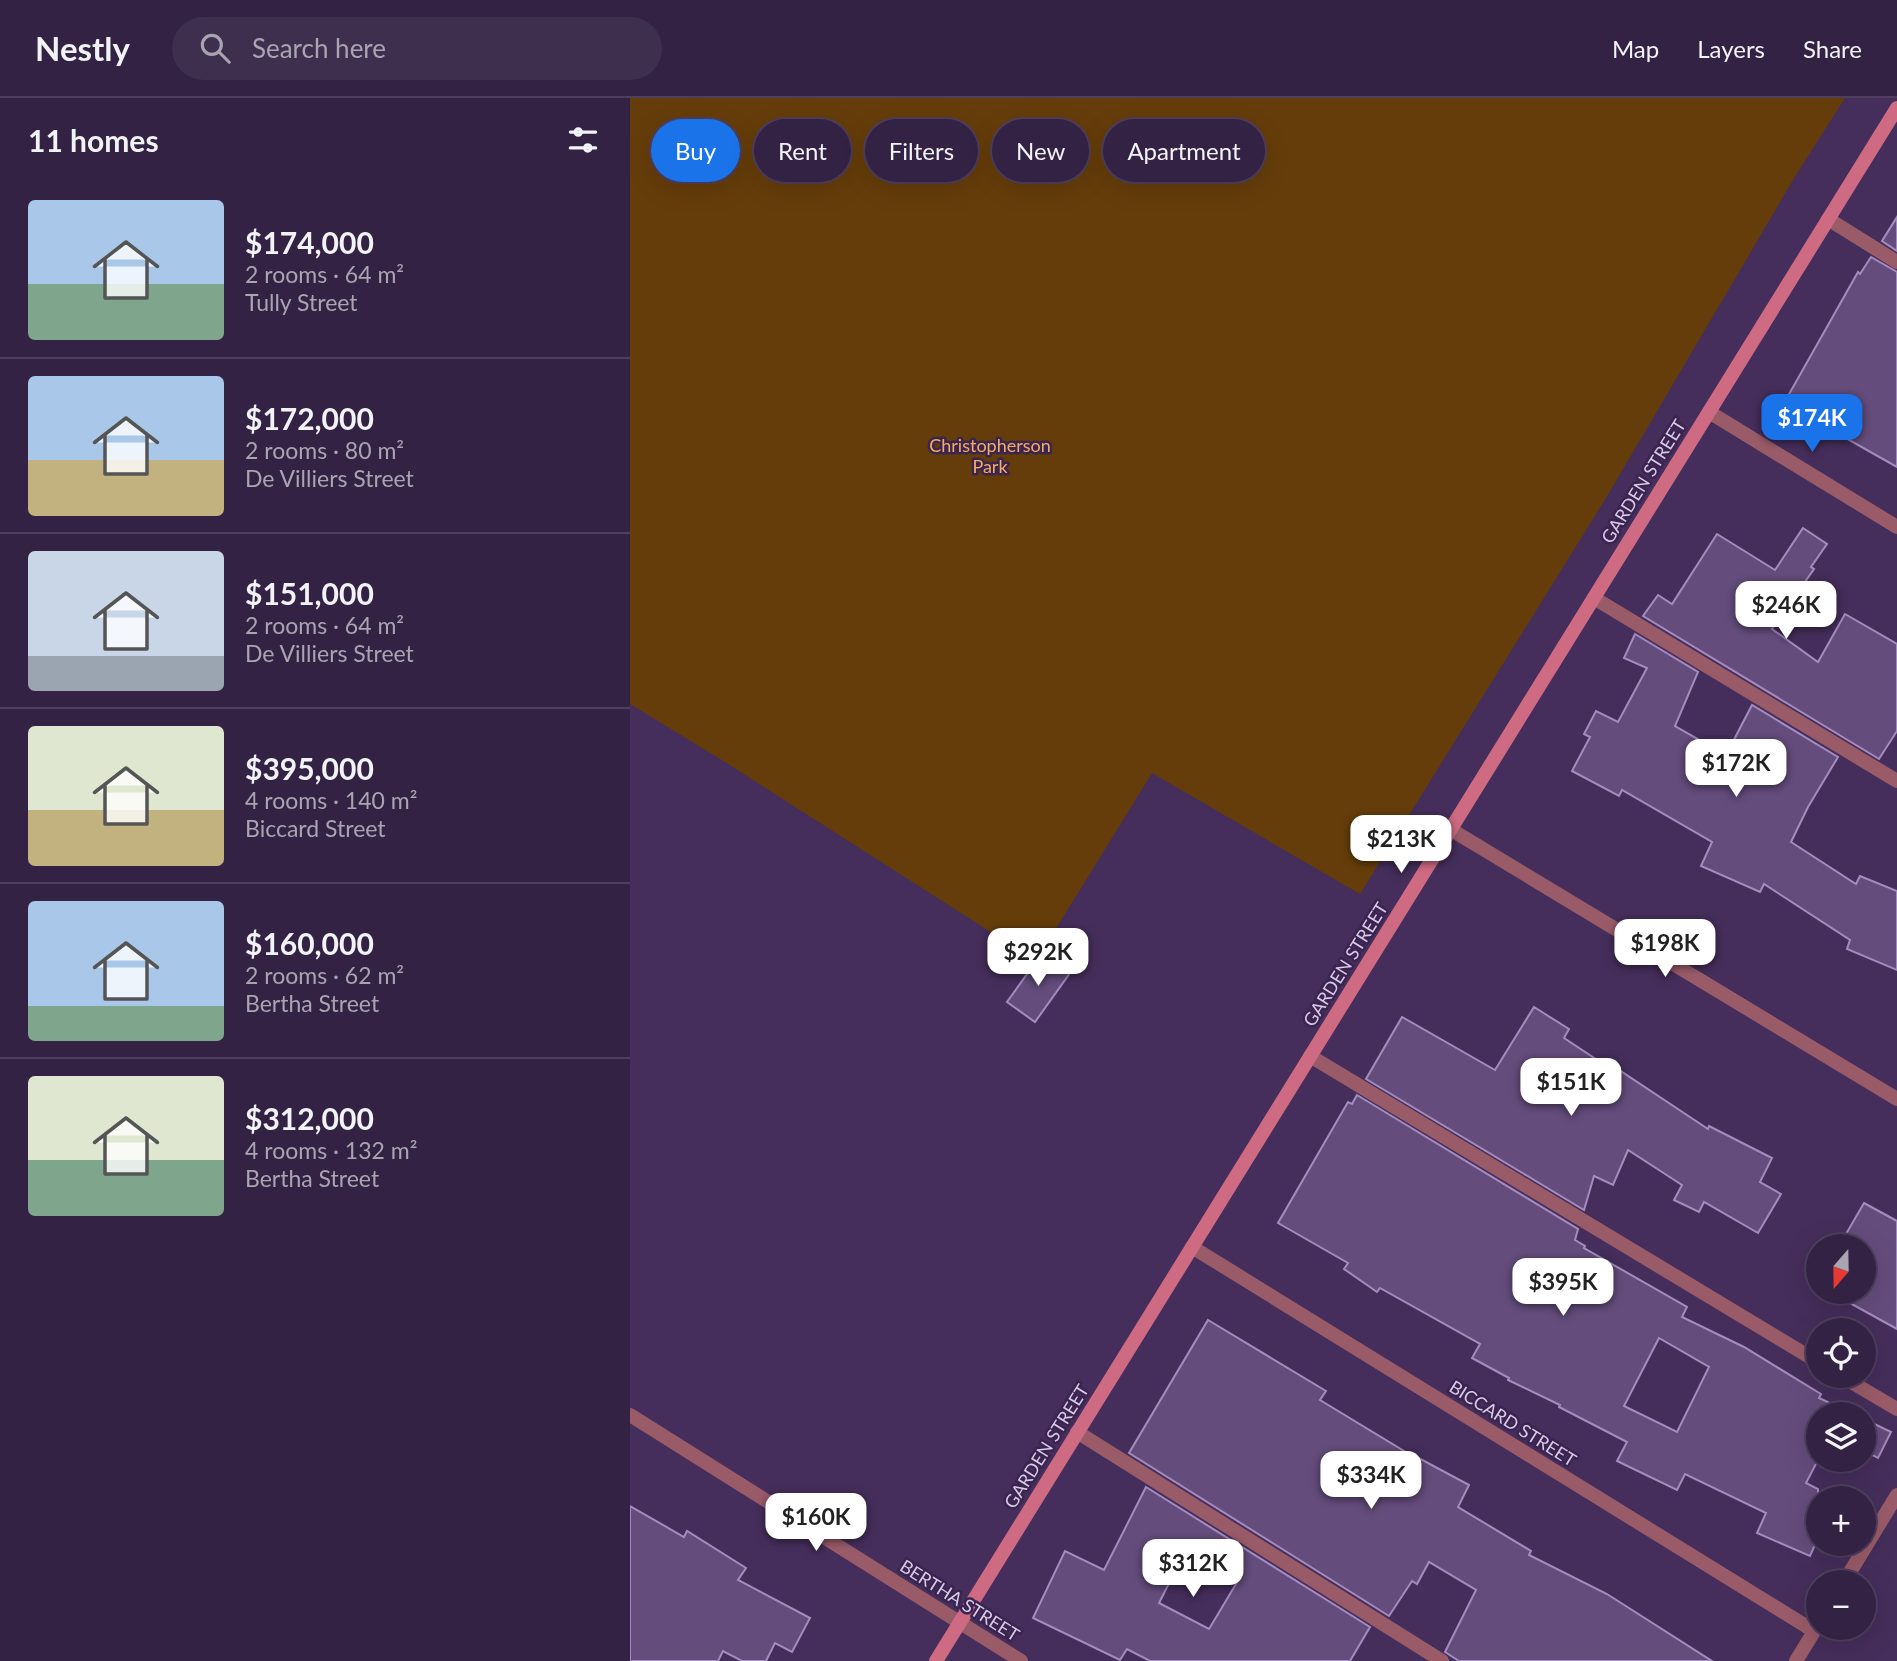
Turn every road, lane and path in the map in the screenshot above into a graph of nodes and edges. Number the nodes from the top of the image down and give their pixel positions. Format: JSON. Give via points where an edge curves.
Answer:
{"nodes":[{"id":1,"x":1897,"y":108,"type":"edge"},
{"id":2,"x":1828,"y":219,"type":"junction"},
{"id":3,"x":1897,"y":262,"type":"edge"},
{"id":4,"x":1709,"y":412,"type":"junction"},
{"id":5,"x":1897,"y":527,"type":"edge"},
{"id":6,"x":1594,"y":598,"type":"junction"},
{"id":7,"x":1897,"y":781,"type":"edge"},
{"id":8,"x":1450,"y":829,"type":"junction"},
{"id":9,"x":1310,"y":1056,"type":"junction"},
{"id":10,"x":1897,"y":1099,"type":"edge"},
{"id":11,"x":1192,"y":1247,"type":"junction"},
{"id":12,"x":1806,"y":1355,"type":"edge"},
{"id":13,"x":1861,"y":1388,"type":"edge"},
{"id":14,"x":1897,"y":1409,"type":"edge"},
{"id":15,"x":630,"y":1415,"type":"edge"},
{"id":16,"x":1077,"y":1432,"type":"junction"},
{"id":17,"x":1897,"y":1495,"type":"edge"},
{"id":18,"x":1851,"y":1570,"type":"edge"},
{"id":19,"x":1806,"y":1622,"type":"edge"},
{"id":20,"x":959,"y":1623,"type":"junction"},
{"id":21,"x":1809,"y":1640,"type":"edge"},
{"id":22,"x":936,"y":1661,"type":"edge"},
{"id":23,"x":1021,"y":1661,"type":"edge"},
{"id":24,"x":1442,"y":1661,"type":"edge"},
{"id":25,"x":1796,"y":1661,"type":"edge"}],
"edges":[{"from":1,"to":2,"type":"street","name":"GARDEN STREET"},
{"from":2,"to":3,"type":"street"},
{"from":2,"to":4,"type":"street","name":"GARDEN STREET"},
{"from":4,"to":5,"type":"street"},
{"from":4,"to":6,"type":"street","name":"GARDEN STREET"},
{"from":6,"to":7,"type":"street"},
{"from":6,"to":8,"type":"street","name":"GARDEN STREET"},
{"from":8,"to":9,"type":"street","name":"GARDEN STREET"},
{"from":8,"to":10,"type":"street"},
{"from":9,"to":11,"type":"street","name":"GARDEN STREET"},
{"from":9,"to":12,"type":"street"},
{"from":11,"to":16,"type":"street","name":"GARDEN STREET"},
{"from":11,"to":19,"type":"street","name":"BICCARD STREET"},
{"from":13,"to":14,"type":"street"},
{"from":15,"to":20,"type":"street","name":"BERTHA STREET"},
{"from":16,"to":20,"type":"street","name":"GARDEN STREET"},
{"from":16,"to":24,"type":"street"},
{"from":17,"to":18,"type":"street"},
{"from":20,"to":22,"type":"street","name":"GARDEN STREET"},
{"from":20,"to":23,"type":"street","name":"BERTHA STREET"},
{"from":21,"to":25,"type":"street"}]}
